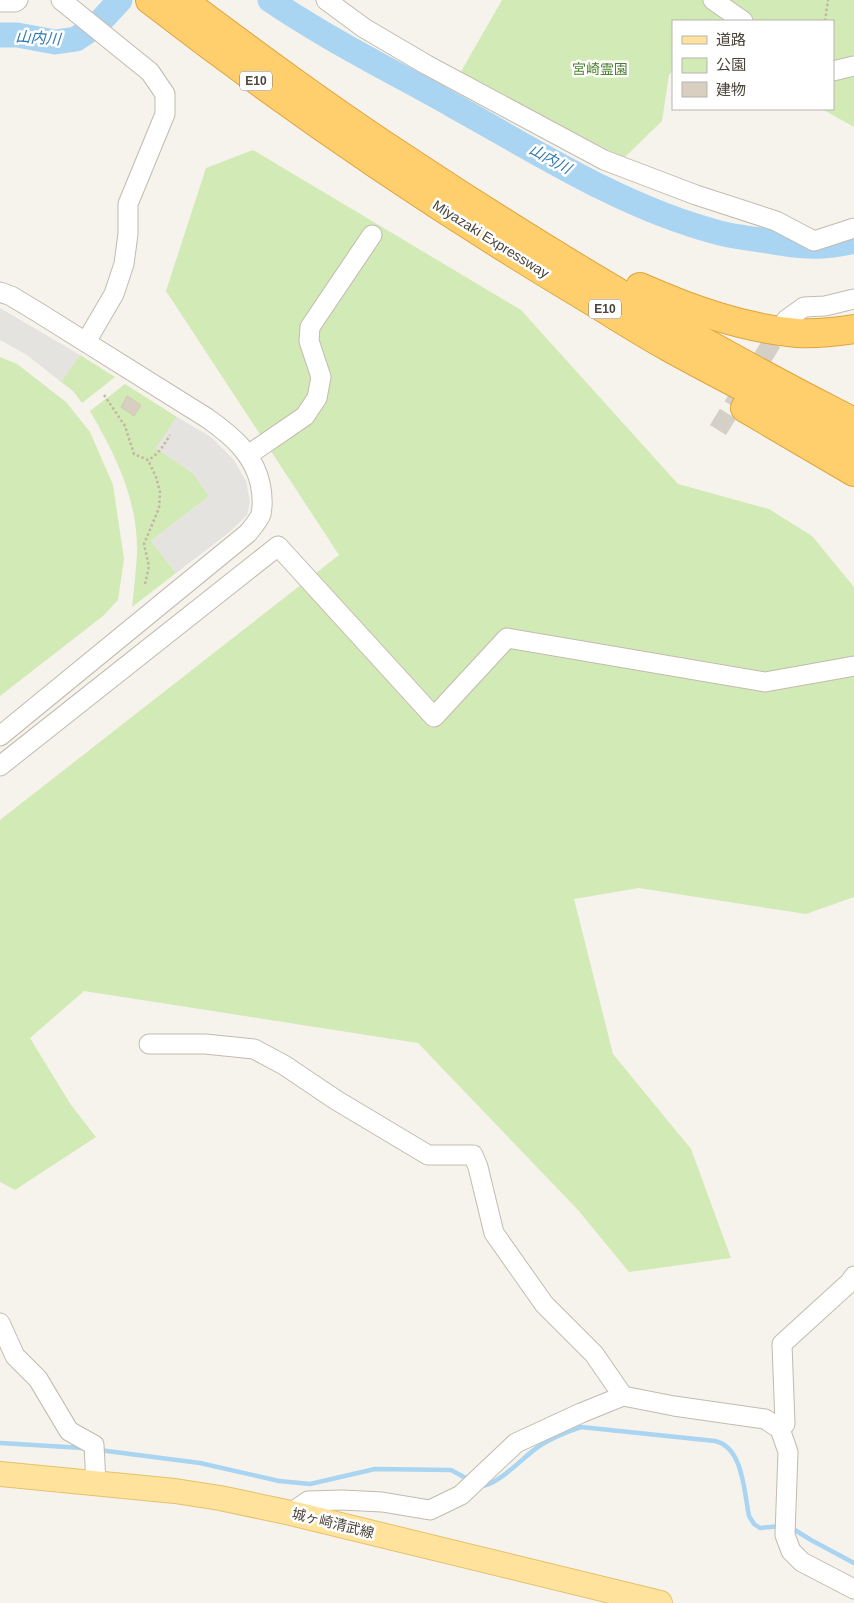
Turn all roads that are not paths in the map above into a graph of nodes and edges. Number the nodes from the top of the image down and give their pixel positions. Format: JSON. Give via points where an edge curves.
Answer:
{"nodes":[{"id":1,"x":18,"y":0,"type":"edge"},
{"id":2,"x":61,"y":0,"type":"edge"},
{"id":3,"x":150,"y":0,"type":"edge"},
{"id":4,"x":182,"y":0,"type":"edge"},
{"id":5,"x":326,"y":0,"type":"edge"},
{"id":6,"x":712,"y":0,"type":"edge"},
{"id":7,"x":0,"y":2,"type":"edge"},
{"id":8,"x":741,"y":20,"type":"edge"},
{"id":9,"x":854,"y":66,"type":"edge"},
{"id":10,"x":834,"y":71,"type":"edge"},
{"id":11,"x":366,"y":158,"type":"junction"},
{"id":12,"x":495,"y":217,"type":"junction"},
{"id":13,"x":854,"y":228,"type":"edge"},
{"id":14,"x":372,"y":235,"type":"dead end"},
{"id":15,"x":0,"y":292,"type":"edge"},
{"id":16,"x":854,"y":299,"type":"edge"},
{"id":17,"x":786,"y":320,"type":"tunnel mouth"},
{"id":18,"x":854,"y":329,"type":"edge"},
{"id":19,"x":86,"y":342,"type":"junction"},
{"id":20,"x":854,"y":422,"type":"edge"},
{"id":21,"x":854,"y":443,"type":"edge"},
{"id":22,"x":248,"y":455,"type":"junction"},
{"id":23,"x":854,"y":472,"type":"edge"},
{"id":24,"x":854,"y":666,"type":"edge"},
{"id":25,"x":0,"y":736,"type":"edge"},
{"id":26,"x":0,"y":766,"type":"edge"},
{"id":27,"x":149,"y":1044,"type":"dead end"},
{"id":28,"x":854,"y":1276,"type":"edge"},
{"id":29,"x":0,"y":1322,"type":"edge"},
{"id":30,"x":623,"y":1396,"type":"junction"},
{"id":31,"x":780,"y":1429,"type":"junction"},
{"id":32,"x":0,"y":1474,"type":"edge"},
{"id":33,"x":96,"y":1483,"type":"junction"},
{"id":34,"x":291,"y":1512,"type":"junction"},
{"id":35,"x":854,"y":1589,"type":"edge"},
{"id":36,"x":660,"y":1603,"type":"edge"}],
"edges":[{"from":1,"to":7,"type":"street"},
{"from":2,"to":19,"type":"street","via":[[150,72],[165,94],[165,114],[128,204],[124,264],[114,294]]},
{"from":3,"to":11,"type":"highway","name":"Miyazaki Expressway","number":"E10"},
{"from":4,"to":12,"type":"highway","name":"Miyazaki Expressway","number":"E10","via":[[403,158]]},
{"from":5,"to":13,"type":"street","via":[[364,28],[427,65],[604,160],[696,196],[776,221],[814,240]]},
{"from":6,"to":8,"type":"street"},
{"from":9,"to":10,"type":"street"},
{"from":11,"to":21,"type":"highway","name":"Miyazaki Expressway","number":"E10","via":[[480,233],[671,348]]},
{"from":11,"to":23,"type":"highway","via":[[447,227],[584,316]]},
{"from":12,"to":18,"type":"highway","via":[[677,303],[740,324],[798,333]]},
{"from":12,"to":20,"type":"highway","name":"Miyazaki Expressway","number":"E10","via":[[721,352]]},
{"from":14,"to":22,"type":"street","via":[[310,327],[309,341],[321,377],[317,398],[305,416]]},
{"from":15,"to":19,"type":"street"},
{"from":16,"to":17,"type":"street","via":[[804,307]]},
{"from":19,"to":22,"type":"street","via":[[230,434]]},
{"from":22,"to":25,"type":"street","via":[[257,470],[262,493],[261,515],[248,533]]},
{"from":24,"to":26,"type":"street","via":[[765,682],[507,638],[434,717],[278,546]]},
{"from":27,"to":30,"type":"street","via":[[205,1044],[254,1049],[428,1155],[473,1155],[494,1232],[544,1304],[594,1354]]},
{"from":28,"to":31,"type":"street","via":[[782,1344],[786,1424]]},
{"from":29,"to":33,"type":"street","via":[[15,1356],[38,1379],[69,1431],[94,1445]]},
{"from":30,"to":31,"type":"street","via":[[765,1419]]},
{"from":30,"to":34,"type":"street","via":[[516,1443],[461,1495],[430,1510],[382,1502],[342,1500],[308,1501]]},
{"from":31,"to":35,"type":"street","via":[[788,1452],[785,1535],[791,1551],[802,1562]]},
{"from":32,"to":33,"type":"main road","name":"城ヶ崎清武線"},
{"from":33,"to":34,"type":"main road","name":"城ヶ崎清武線","via":[[174,1491]]},
{"from":34,"to":36,"type":"main road","name":"城ヶ崎清武線"}]}
